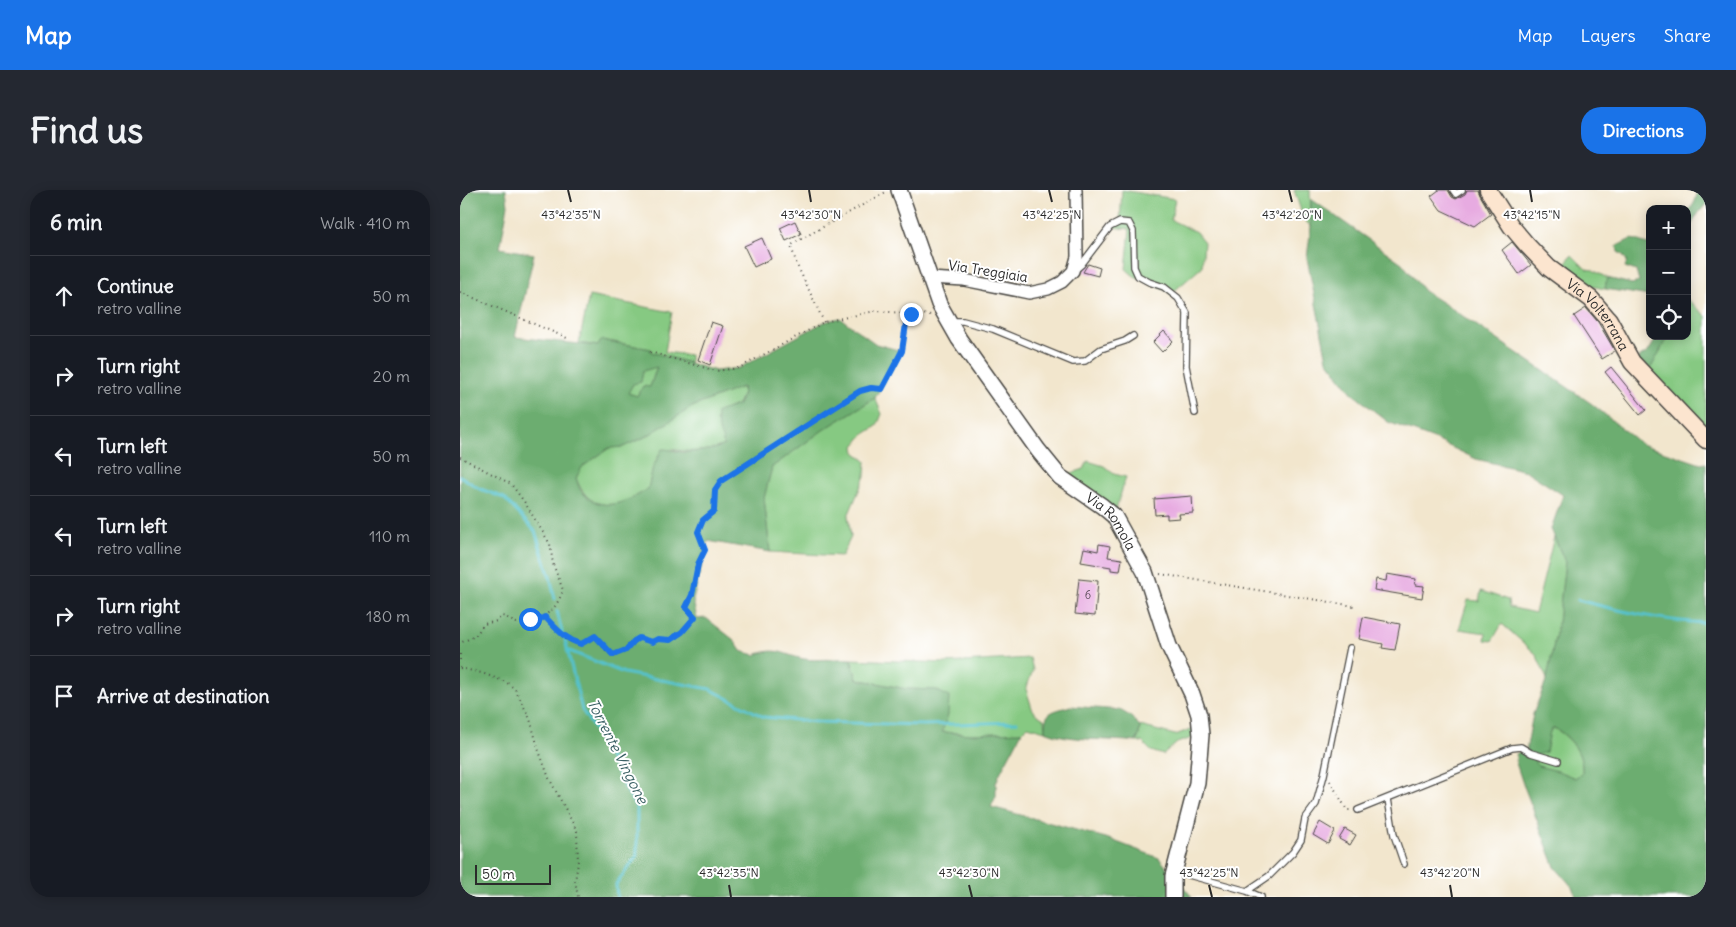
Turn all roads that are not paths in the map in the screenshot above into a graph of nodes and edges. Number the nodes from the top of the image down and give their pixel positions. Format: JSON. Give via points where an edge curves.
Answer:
{"nodes":[{"id":1,"x":899,"y":190,"type":"edge"},
{"id":2,"x":1076,"y":190,"type":"edge"},
{"id":3,"x":1453,"y":190,"type":"edge"},
{"id":4,"x":1462,"y":190,"type":"edge"},
{"id":5,"x":1488,"y":190,"type":"edge"},
{"id":6,"x":1073,"y":271,"type":"junction"},
{"id":7,"x":929,"y":278,"type":"junction"},
{"id":8,"x":946,"y":317,"type":"junction"},
{"id":9,"x":1133,"y":336,"type":"dead end"},
{"id":10,"x":1195,"y":413,"type":"dead end"},
{"id":11,"x":1706,"y":440,"type":"edge"},
{"id":12,"x":1350,"y":648,"type":"dead end"},
{"id":13,"x":1558,"y":761,"type":"dead end"},
{"id":14,"x":1388,"y":799,"type":"junction"},
{"id":15,"x":1358,"y":810,"type":"road end"},
{"id":16,"x":1404,"y":864,"type":"dead end"},
{"id":17,"x":1174,"y":871,"type":"junction"},
{"id":18,"x":1247,"y":891,"type":"junction"},
{"id":19,"x":1173,"y":897,"type":"edge"},
{"id":20,"x":1261,"y":897,"type":"edge"}],
"edges":[{"from":1,"to":7,"type":"street","name":"Via Romola"},
{"from":2,"to":6,"type":"street","via":[[1077,257]]},
{"from":3,"to":4,"type":"lane","via":[[1456,194]]},
{"from":5,"to":11,"type":"main road","name":"Via Volterrana","via":[[1527,245],[1549,268],[1591,299],[1609,320],[1632,362]]},
{"from":6,"to":7,"type":"street","name":"Via Treggiaia","via":[[1062,282],[1029,293],[964,280]]},
{"from":6,"to":10,"type":"lane","via":[[1110,227],[1120,222],[1130,223],[1134,267],[1138,276],[1164,287],[1178,298],[1187,313],[1186,366]]},
{"from":7,"to":8,"type":"street","name":"Via Romola"},
{"from":8,"to":9,"type":"lane","via":[[993,330],[1073,362],[1086,361],[1101,350]]},
{"from":8,"to":17,"type":"street","name":"Via Romola","via":[[1060,477],[1114,516],[1145,572],[1169,646],[1192,694],[1201,735],[1197,783]]},
{"from":12,"to":18,"type":"lane","via":[[1324,775],[1316,804],[1305,819],[1301,840],[1269,876]]},
{"from":13,"to":14,"type":"lane","via":[[1521,747],[1512,748]]},
{"from":14,"to":15,"type":"lane"},
{"from":14,"to":16,"type":"lane","via":[[1394,835]]},
{"from":17,"to":18,"type":"lane"},
{"from":17,"to":19,"type":"street","name":"Via Romola"},
{"from":18,"to":20,"type":"lane"}]}
